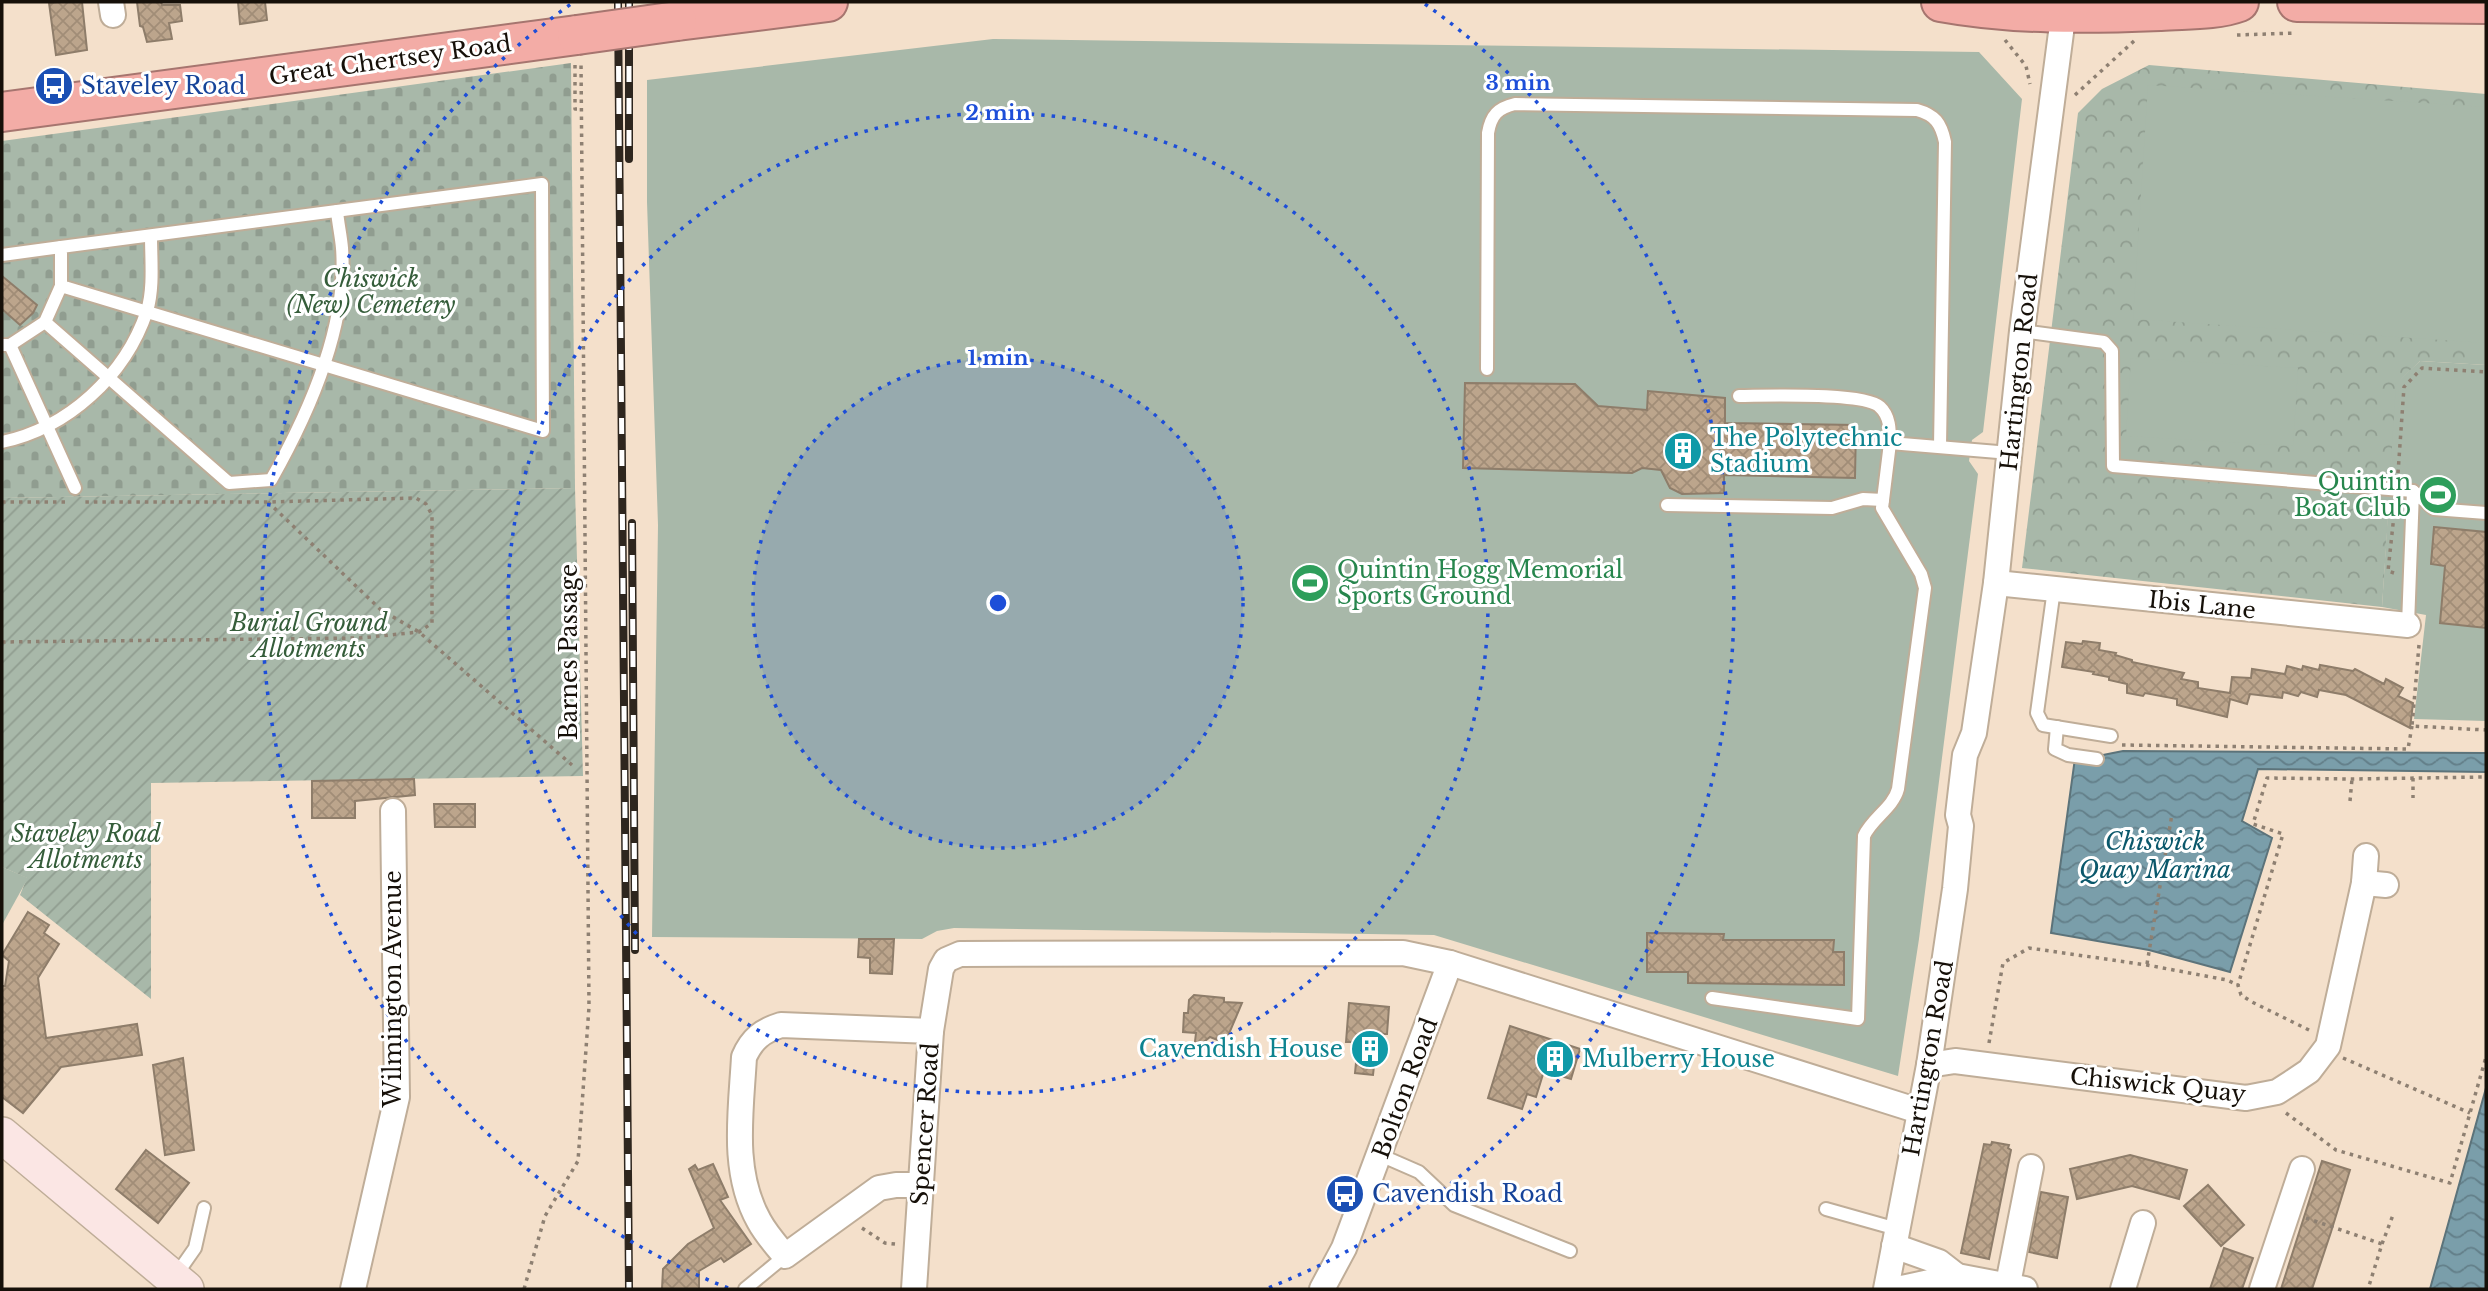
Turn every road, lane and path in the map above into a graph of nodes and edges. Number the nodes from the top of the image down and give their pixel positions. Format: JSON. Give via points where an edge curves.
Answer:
{"nodes":[{"id":1,"x":828,"y":2,"type":"edge"},
{"id":2,"x":1941,"y":2,"type":"edge"},
{"id":3,"x":2239,"y":2,"type":"edge"},
{"id":4,"x":2297,"y":2,"type":"edge"},
{"id":5,"x":2486,"y":4,"type":"edge"},
{"id":6,"x":2064,"y":7,"type":"edge"},
{"id":7,"x":1997,"y":10,"type":"junction"},
{"id":8,"x":2141,"y":35,"type":"dead end"},
{"id":9,"x":576,"y":47,"type":"junction"},
{"id":10,"x":2071,"y":99,"type":"dead end"},
{"id":11,"x":582,"y":109,"type":"junction"},
{"id":12,"x":2,"y":112,"type":"edge"},
{"id":13,"x":2049,"y":118,"type":"junction"},
{"id":14,"x":337,"y":211,"type":"junction"},
{"id":15,"x":150,"y":236,"type":"junction"},
{"id":16,"x":61,"y":247,"type":"junction"},
{"id":17,"x":2,"y":255,"type":"edge"},
{"id":18,"x":61,"y":286,"type":"junction"},
{"id":19,"x":147,"y":310,"type":"junction"},
{"id":20,"x":45,"y":322,"type":"junction"},
{"id":21,"x":2022,"y":331,"type":"junction"},
{"id":22,"x":6,"y":345,"type":"edge"},
{"id":23,"x":323,"y":365,"type":"junction"},
{"id":24,"x":1487,"y":369,"type":"dead end"},
{"id":25,"x":2486,"y":372,"type":"edge"},
{"id":26,"x":109,"y":378,"type":"junction"},
{"id":27,"x":1739,"y":396,"type":"dead end"},
{"id":28,"x":47,"y":427,"type":"junction"},
{"id":29,"x":2,"y":442,"type":"edge"},
{"id":30,"x":1890,"y":443,"type":"junction"},
{"id":31,"x":1941,"y":446,"type":"junction"},
{"id":32,"x":2010,"y":453,"type":"junction"},
{"id":33,"x":75,"y":488,"type":"dead end"},
{"id":34,"x":2397,"y":489,"type":"junction"},
{"id":35,"x":2413,"y":491,"type":"junction"},
{"id":36,"x":1882,"y":500,"type":"junction"},
{"id":37,"x":2,"y":502,"type":"edge"},
{"id":38,"x":68,"y":502,"type":"dead end"},
{"id":39,"x":82,"y":502,"type":"dead end"},
{"id":40,"x":268,"y":502,"type":"junction"},
{"id":41,"x":1667,"y":505,"type":"dead end"},
{"id":42,"x":2486,"y":513,"type":"edge"},
{"id":43,"x":2410,"y":579,"type":"junction"},
{"id":44,"x":1996,"y":583,"type":"junction"},
{"id":45,"x":2054,"y":589,"type":"junction"},
{"id":46,"x":2408,"y":625,"type":"junction"},
{"id":47,"x":419,"y":632,"type":"junction"},
{"id":48,"x":2,"y":642,"type":"edge"},
{"id":49,"x":2412,"y":726,"type":"junction"},
{"id":50,"x":2057,"y":727,"type":"junction"},
{"id":51,"x":2486,"y":730,"type":"edge"},
{"id":52,"x":2111,"y":736,"type":"joint"},
{"id":53,"x":2096,"y":759,"type":"dead end"},
{"id":54,"x":572,"y":765,"type":"dead end"},
{"id":55,"x":2486,"y":777,"type":"edge"},
{"id":56,"x":2413,"y":778,"type":"junction"},
{"id":57,"x":2352,"y":779,"type":"junction"},
{"id":58,"x":2413,"y":799,"type":"dead end"},
{"id":59,"x":2350,"y":801,"type":"dead end"},
{"id":60,"x":393,"y":811,"type":"dead end"},
{"id":61,"x":2172,"y":814,"type":"dead end"},
{"id":62,"x":2366,"y":856,"type":"dead end"},
{"id":63,"x":1450,"y":962,"type":"junction"},
{"id":64,"x":2147,"y":965,"type":"junction"},
{"id":65,"x":2238,"y":985,"type":"junction"},
{"id":66,"x":1712,"y":998,"type":"dead end"},
{"id":67,"x":931,"y":1031,"type":"junction"},
{"id":68,"x":2331,"y":1035,"type":"junction"},
{"id":69,"x":2486,"y":1057,"type":"edge"},
{"id":70,"x":1929,"y":1065,"type":"junction"},
{"id":71,"x":1985,"y":1065,"type":"junction"},
{"id":72,"x":2277,"y":1092,"type":"junction"},
{"id":73,"x":1919,"y":1111,"type":"junction"},
{"id":74,"x":2470,"y":1113,"type":"junction"},
{"id":75,"x":2,"y":1135,"type":"edge"},
{"id":76,"x":1380,"y":1155,"type":"junction"},
{"id":77,"x":2031,"y":1167,"type":"dead end"},
{"id":78,"x":2302,"y":1169,"type":"dead end"},
{"id":79,"x":921,"y":1185,"type":"junction"},
{"id":80,"x":204,"y":1208,"type":"dead end"},
{"id":81,"x":1826,"y":1209,"type":"dead end"},
{"id":82,"x":848,"y":1211,"type":"junction"},
{"id":83,"x":2288,"y":1211,"type":"junction"},
{"id":84,"x":2393,"y":1215,"type":"dead end"},
{"id":85,"x":2143,"y":1223,"type":"dead end"},
{"id":86,"x":1895,"y":1238,"type":"junction"},
{"id":87,"x":2382,"y":1244,"type":"junction"},
{"id":88,"x":918,"y":1246,"type":"junction"},
{"id":89,"x":1570,"y":1251,"type":"dead end"},
{"id":90,"x":785,"y":1256,"type":"junction"},
{"id":91,"x":1957,"y":1276,"type":"junction"},
{"id":92,"x":180,"y":1284,"type":"edge"},
{"id":93,"x":1886,"y":1288,"type":"edge"},
{"id":94,"x":2014,"y":1288,"type":"edge"},
{"id":95,"x":353,"y":1289,"type":"edge"},
{"id":96,"x":524,"y":1289,"type":"edge"},
{"id":97,"x":745,"y":1289,"type":"edge"},
{"id":98,"x":914,"y":1289,"type":"edge"},
{"id":99,"x":1322,"y":1289,"type":"edge"},
{"id":100,"x":2123,"y":1289,"type":"edge"},
{"id":101,"x":2262,"y":1289,"type":"edge"},
{"id":102,"x":2368,"y":1289,"type":"edge"}],
"edges":[{"from":1,"to":9,"type":"highway","name":"Great Chertsey Road","bridge":true,"via":[[677,21]]},
{"from":2,"to":7,"type":"highway"},
{"from":3,"to":6,"type":"highway","via":[[2222,8],[2116,13]]},
{"from":4,"to":5,"type":"highway"},
{"from":6,"to":7,"type":"highway"},
{"from":6,"to":13,"type":"street","name":"Hartington Road"},
{"from":7,"to":13,"type":"path","via":[[2001,36],[2026,66],[2035,105]]},
{"from":8,"to":10,"type":"path"},
{"from":9,"to":11,"type":"path","name":"Barnes Passage"},
{"from":9,"to":11,"type":"path","via":[[575,109]]},
{"from":9,"to":12,"type":"highway","name":"Great Chertsey Road"},
{"from":11,"to":96,"type":"path","name":"Barnes Passage","via":[[589,1007],[578,1161],[545,1216]]},
{"from":13,"to":21,"type":"street","name":"Hartington Road"},
{"from":14,"to":15,"type":"lane"},
{"from":14,"to":23,"type":"lane","via":[[342,250],[339,305]]},
{"from":14,"to":23,"type":"lane","via":[[542,184],[543,431]]},
{"from":15,"to":16,"type":"lane"},
{"from":15,"to":19,"type":"lane"},
{"from":16,"to":17,"type":"lane"},
{"from":16,"to":18,"type":"lane"},
{"from":18,"to":19,"type":"lane"},
{"from":18,"to":20,"type":"lane"},
{"from":19,"to":23,"type":"lane"},
{"from":19,"to":26,"type":"lane"},
{"from":20,"to":22,"type":"lane"},
{"from":20,"to":26,"type":"lane"},
{"from":21,"to":32,"type":"street","name":"Hartington Road"},
{"from":21,"to":34,"type":"lane","via":[[2104,342],[2112,351],[2113,466]]},
{"from":22,"to":28,"type":"lane"},
{"from":23,"to":26,"type":"lane","via":[[299,430],[271,480],[229,483]]},
{"from":24,"to":31,"type":"lane","via":[[1488,132],[1494,114],[1503,106],[1917,110],[1937,119],[1945,142]]},
{"from":25,"to":34,"type":"path","via":[[2422,368],[2404,387]]},
{"from":26,"to":28,"type":"lane","via":[[79,407]]},
{"from":27,"to":30,"type":"lane","via":[[1870,401],[1879,405],[1888,419]]},
{"from":28,"to":29,"type":"lane"},
{"from":28,"to":33,"type":"lane"},
{"from":30,"to":31,"type":"lane"},
{"from":30,"to":36,"type":"lane"},
{"from":31,"to":32,"type":"lane"},
{"from":32,"to":44,"type":"street","name":"Hartington Road"},
{"from":34,"to":35,"type":"lane"},
{"from":34,"to":43,"type":"path","via":[[2388,571]]},
{"from":35,"to":42,"type":"lane","via":[[2434,509]]},
{"from":35,"to":43,"type":"lane"},
{"from":36,"to":41,"type":"lane","via":[[1863,499],[1832,508]]},
{"from":36,"to":66,"type":"lane","via":[[1885,515],[1922,574],[1924,588],[1896,795],[1864,836],[1858,1019]]},
{"from":37,"to":38,"type":"path"},
{"from":39,"to":40,"type":"path"},
{"from":40,"to":47,"type":"path","via":[[381,610]]},
{"from":40,"to":47,"type":"path","via":[[416,498],[426,504],[432,514],[434,618]]},
{"from":43,"to":46,"type":"lane"},
{"from":44,"to":45,"type":"street","name":"Ibis Lane"},
{"from":44,"to":70,"type":"street","name":"Hartington Road","via":[[1974,733],[1965,755],[1955,889]]},
{"from":45,"to":46,"type":"street","name":"Ibis Lane"},
{"from":45,"to":50,"type":"lane","via":[[2037,713],[2043,725]]},
{"from":46,"to":49,"type":"path","via":[[2419,635]]},
{"from":47,"to":48,"type":"path","via":[[360,638]]},
{"from":47,"to":54,"type":"path"},
{"from":49,"to":51,"type":"path"},
{"from":49,"to":52,"type":"path","via":[[2409,749],[2113,745]]},
{"from":50,"to":52,"type":"lane"},
{"from":50,"to":53,"type":"lane","via":[[2055,749]]},
{"from":55,"to":56,"type":"path"},
{"from":56,"to":57,"type":"path"},
{"from":56,"to":58,"type":"path"},
{"from":57,"to":59,"type":"path"},
{"from":57,"to":65,"type":"path","via":[[2267,778],[2253,824],[2283,834]]},
{"from":60,"to":95,"type":"street","name":"Wilmington Avenue","via":[[397,1097]]},
{"from":61,"to":64,"type":"path"},
{"from":62,"to":68,"type":"street","name":"Chiswick Quay","via":[[2375,884]]},
{"from":63,"to":67,"type":"street","name":"Spencer Road","via":[[1403,953],[960,954],[946,960],[941,970]]},
{"from":63,"to":73,"type":"street"},
{"from":63,"to":76,"type":"street","name":"Bolton Road"},
{"from":64,"to":65,"type":"path"},
{"from":64,"to":71,"type":"path","via":[[2029,948],[2003,963]]},
{"from":65,"to":68,"type":"path","via":[[2241,995],[2252,1002],[2317,1034]]},
{"from":67,"to":79,"type":"street","name":"Spencer Road"},
{"from":67,"to":90,"type":"street","via":[[781,1025],[759,1035],[749,1046],[744,1058],[739,1155],[748,1198]]},
{"from":68,"to":72,"type":"street","name":"Chiswick Quay","via":[[2309,1071]]},
{"from":68,"to":74,"type":"path","via":[[2344,1059]]},
{"from":69,"to":74,"type":"path"},
{"from":70,"to":71,"type":"street","name":"Chiswick Quay","via":[[1955,1061]]},
{"from":70,"to":73,"type":"street","name":"Hartington Road"},
{"from":71,"to":72,"type":"street","name":"Chiswick Quay","via":[[2246,1098]]},
{"from":72,"to":74,"type":"path","via":[[2286,1112],[2336,1150],[2451,1183]]},
{"from":73,"to":86,"type":"street","name":"Hartington Road"},
{"from":75,"to":92,"type":"street"},
{"from":76,"to":89,"type":"lane","via":[[1419,1172],[1454,1205]]},
{"from":76,"to":99,"type":"street","name":"Bolton Road","via":[[1344,1248]]},
{"from":77,"to":94,"type":"street"},
{"from":78,"to":83,"type":"street"},
{"from":79,"to":82,"type":"street","via":[[879,1188]]},
{"from":79,"to":88,"type":"street","name":"Spencer Road"},
{"from":80,"to":92,"type":"lane"},
{"from":81,"to":86,"type":"lane"},
{"from":82,"to":88,"type":"path","via":[[859,1226],[885,1242]]},
{"from":82,"to":90,"type":"street"},
{"from":83,"to":87,"type":"path"},
{"from":83,"to":101,"type":"street"},
{"from":84,"to":87,"type":"path"},
{"from":85,"to":100,"type":"street"},
{"from":86,"to":91,"type":"street"},
{"from":86,"to":93,"type":"street","name":"Hartington Road"},
{"from":87,"to":102,"type":"path"},
{"from":88,"to":98,"type":"street","name":"Spencer Road"},
{"from":90,"to":97,"type":"lane"},
{"from":91,"to":93,"type":"street"},
{"from":91,"to":94,"type":"street"}]}
